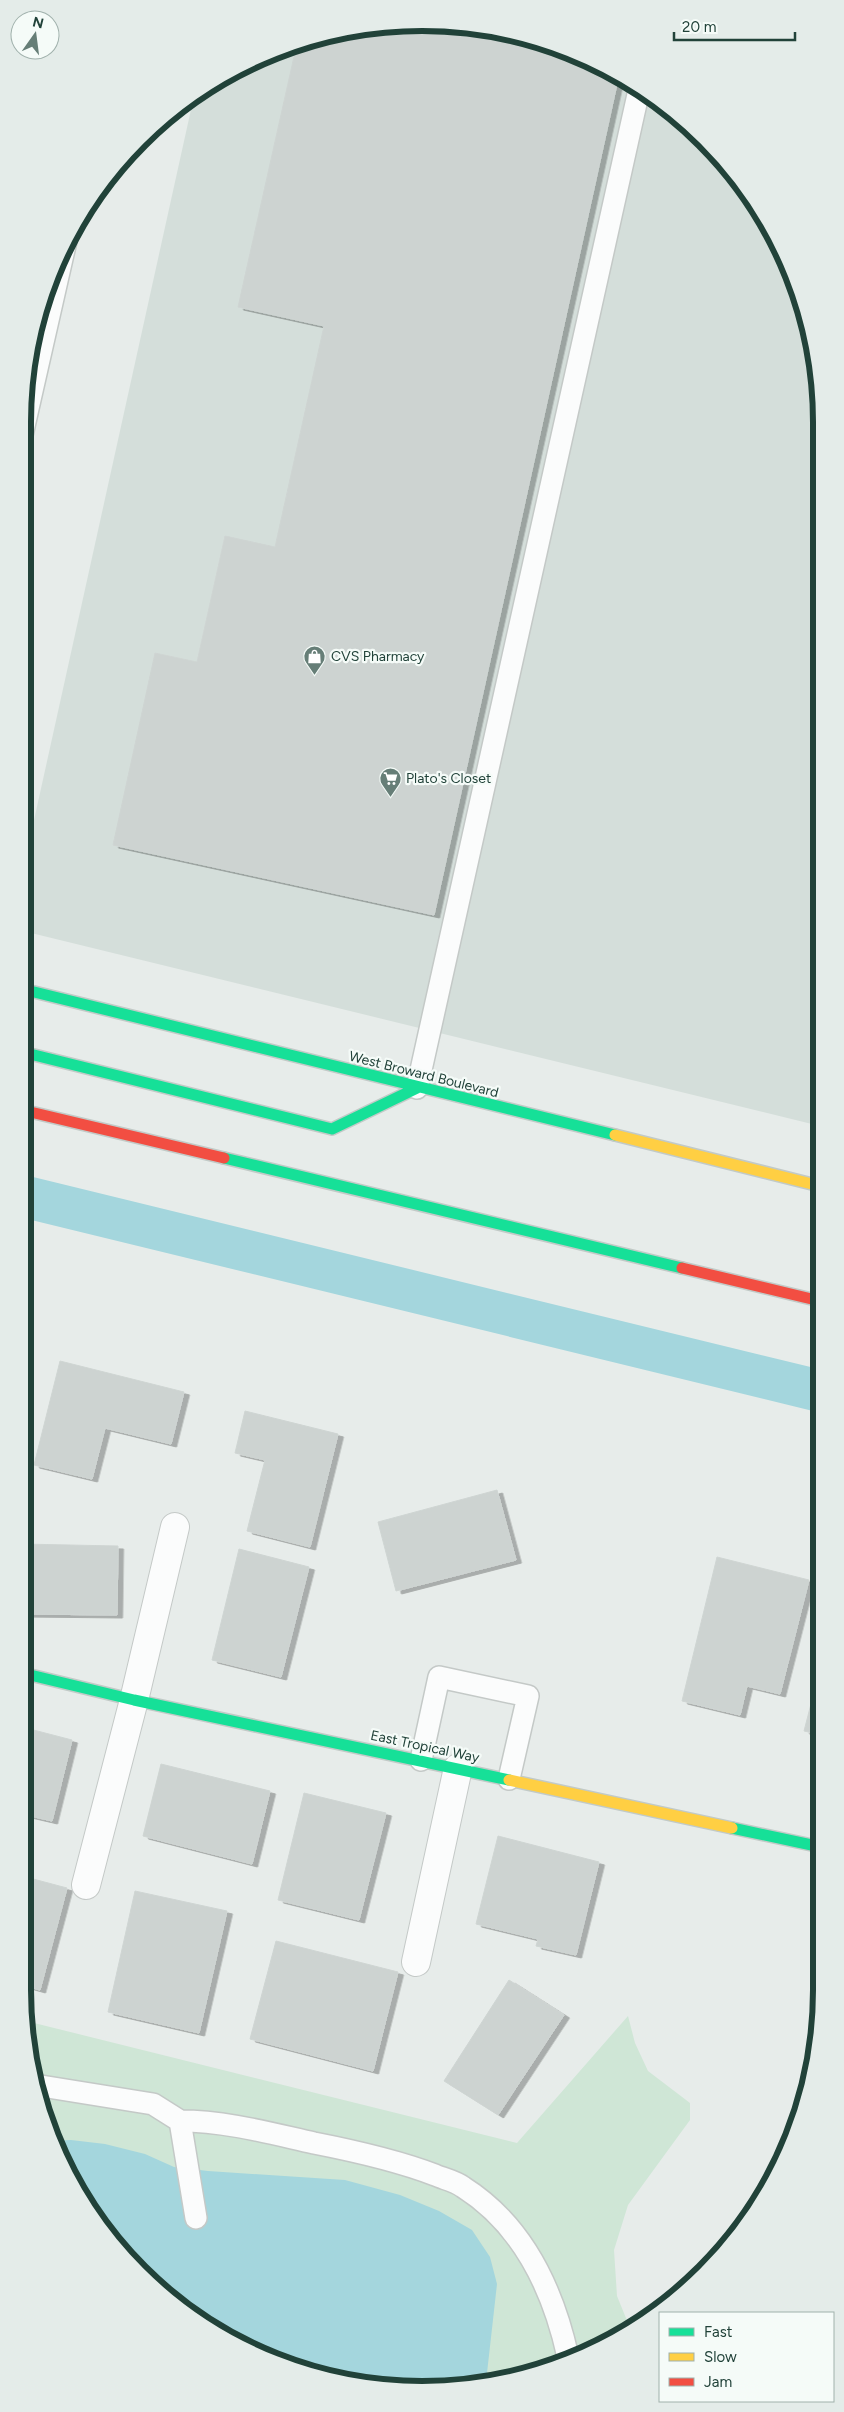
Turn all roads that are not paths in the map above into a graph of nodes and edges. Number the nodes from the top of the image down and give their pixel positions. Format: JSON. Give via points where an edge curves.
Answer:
{"nodes":[{"id":1,"x":638,"y":96,"type":"edge"},
{"id":2,"x":56,"y":286,"type":"edge"},
{"id":3,"x":33,"y":384,"type":"edge"},
{"id":4,"x":31,"y":991,"type":"edge"},
{"id":5,"x":31,"y":1054,"type":"edge"},
{"id":6,"x":418,"y":1088,"type":"junction"},
{"id":7,"x":31,"y":1112,"type":"edge"},
{"id":8,"x":813,"y":1184,"type":"edge"},
{"id":9,"x":813,"y":1299,"type":"edge"},
{"id":10,"x":175,"y":1527,"type":"dead end"},
{"id":11,"x":31,"y":1675,"type":"edge"},
{"id":12,"x":134,"y":1700,"type":"junction"},
{"id":13,"x":421,"y":1760,"type":"junction"},
{"id":14,"x":458,"y":1768,"type":"junction"},
{"id":15,"x":509,"y":1779,"type":"junction"},
{"id":16,"x":813,"y":1845,"type":"edge"},
{"id":17,"x":86,"y":1884,"type":"dead end"},
{"id":18,"x":416,"y":1962,"type":"dead end"},
{"id":19,"x":44,"y":2085,"type":"edge"},
{"id":20,"x":180,"y":2121,"type":"junction"},
{"id":21,"x":196,"y":2218,"type":"dead end"},
{"id":22,"x":567,"y":2353,"type":"edge"}],
"edges":[{"from":1,"to":6,"type":"lane"},
{"from":2,"to":3,"type":"lane"},
{"from":4,"to":6,"type":"main road","name":"West Broward Boulevard"},
{"from":5,"to":6,"type":"main road","via":[[332,1128]]},
{"from":6,"to":8,"type":"main road","name":"West Broward Boulevard"},
{"from":7,"to":9,"type":"main road"},
{"from":10,"to":12,"type":"street"},
{"from":11,"to":12,"type":"main road","name":"East Tropical Way"},
{"from":12,"to":13,"type":"main road","name":"East Tropical Way"},
{"from":12,"to":17,"type":"street"},
{"from":13,"to":14,"type":"main road","name":"East Tropical Way"},
{"from":13,"to":15,"type":"lane","via":[[439,1677],[528,1696]]},
{"from":14,"to":15,"type":"main road","name":"East Tropical Way"},
{"from":14,"to":18,"type":"street"},
{"from":15,"to":16,"type":"main road","name":"East Tropical Way"},
{"from":19,"to":20,"type":"lane","via":[[153,2104]]},
{"from":20,"to":21,"type":"lane"},
{"from":20,"to":22,"type":"lane","via":[[246,2127],[358,2152],[408,2165],[462,2186],[499,2215],[526,2248],[546,2286]]}]}
